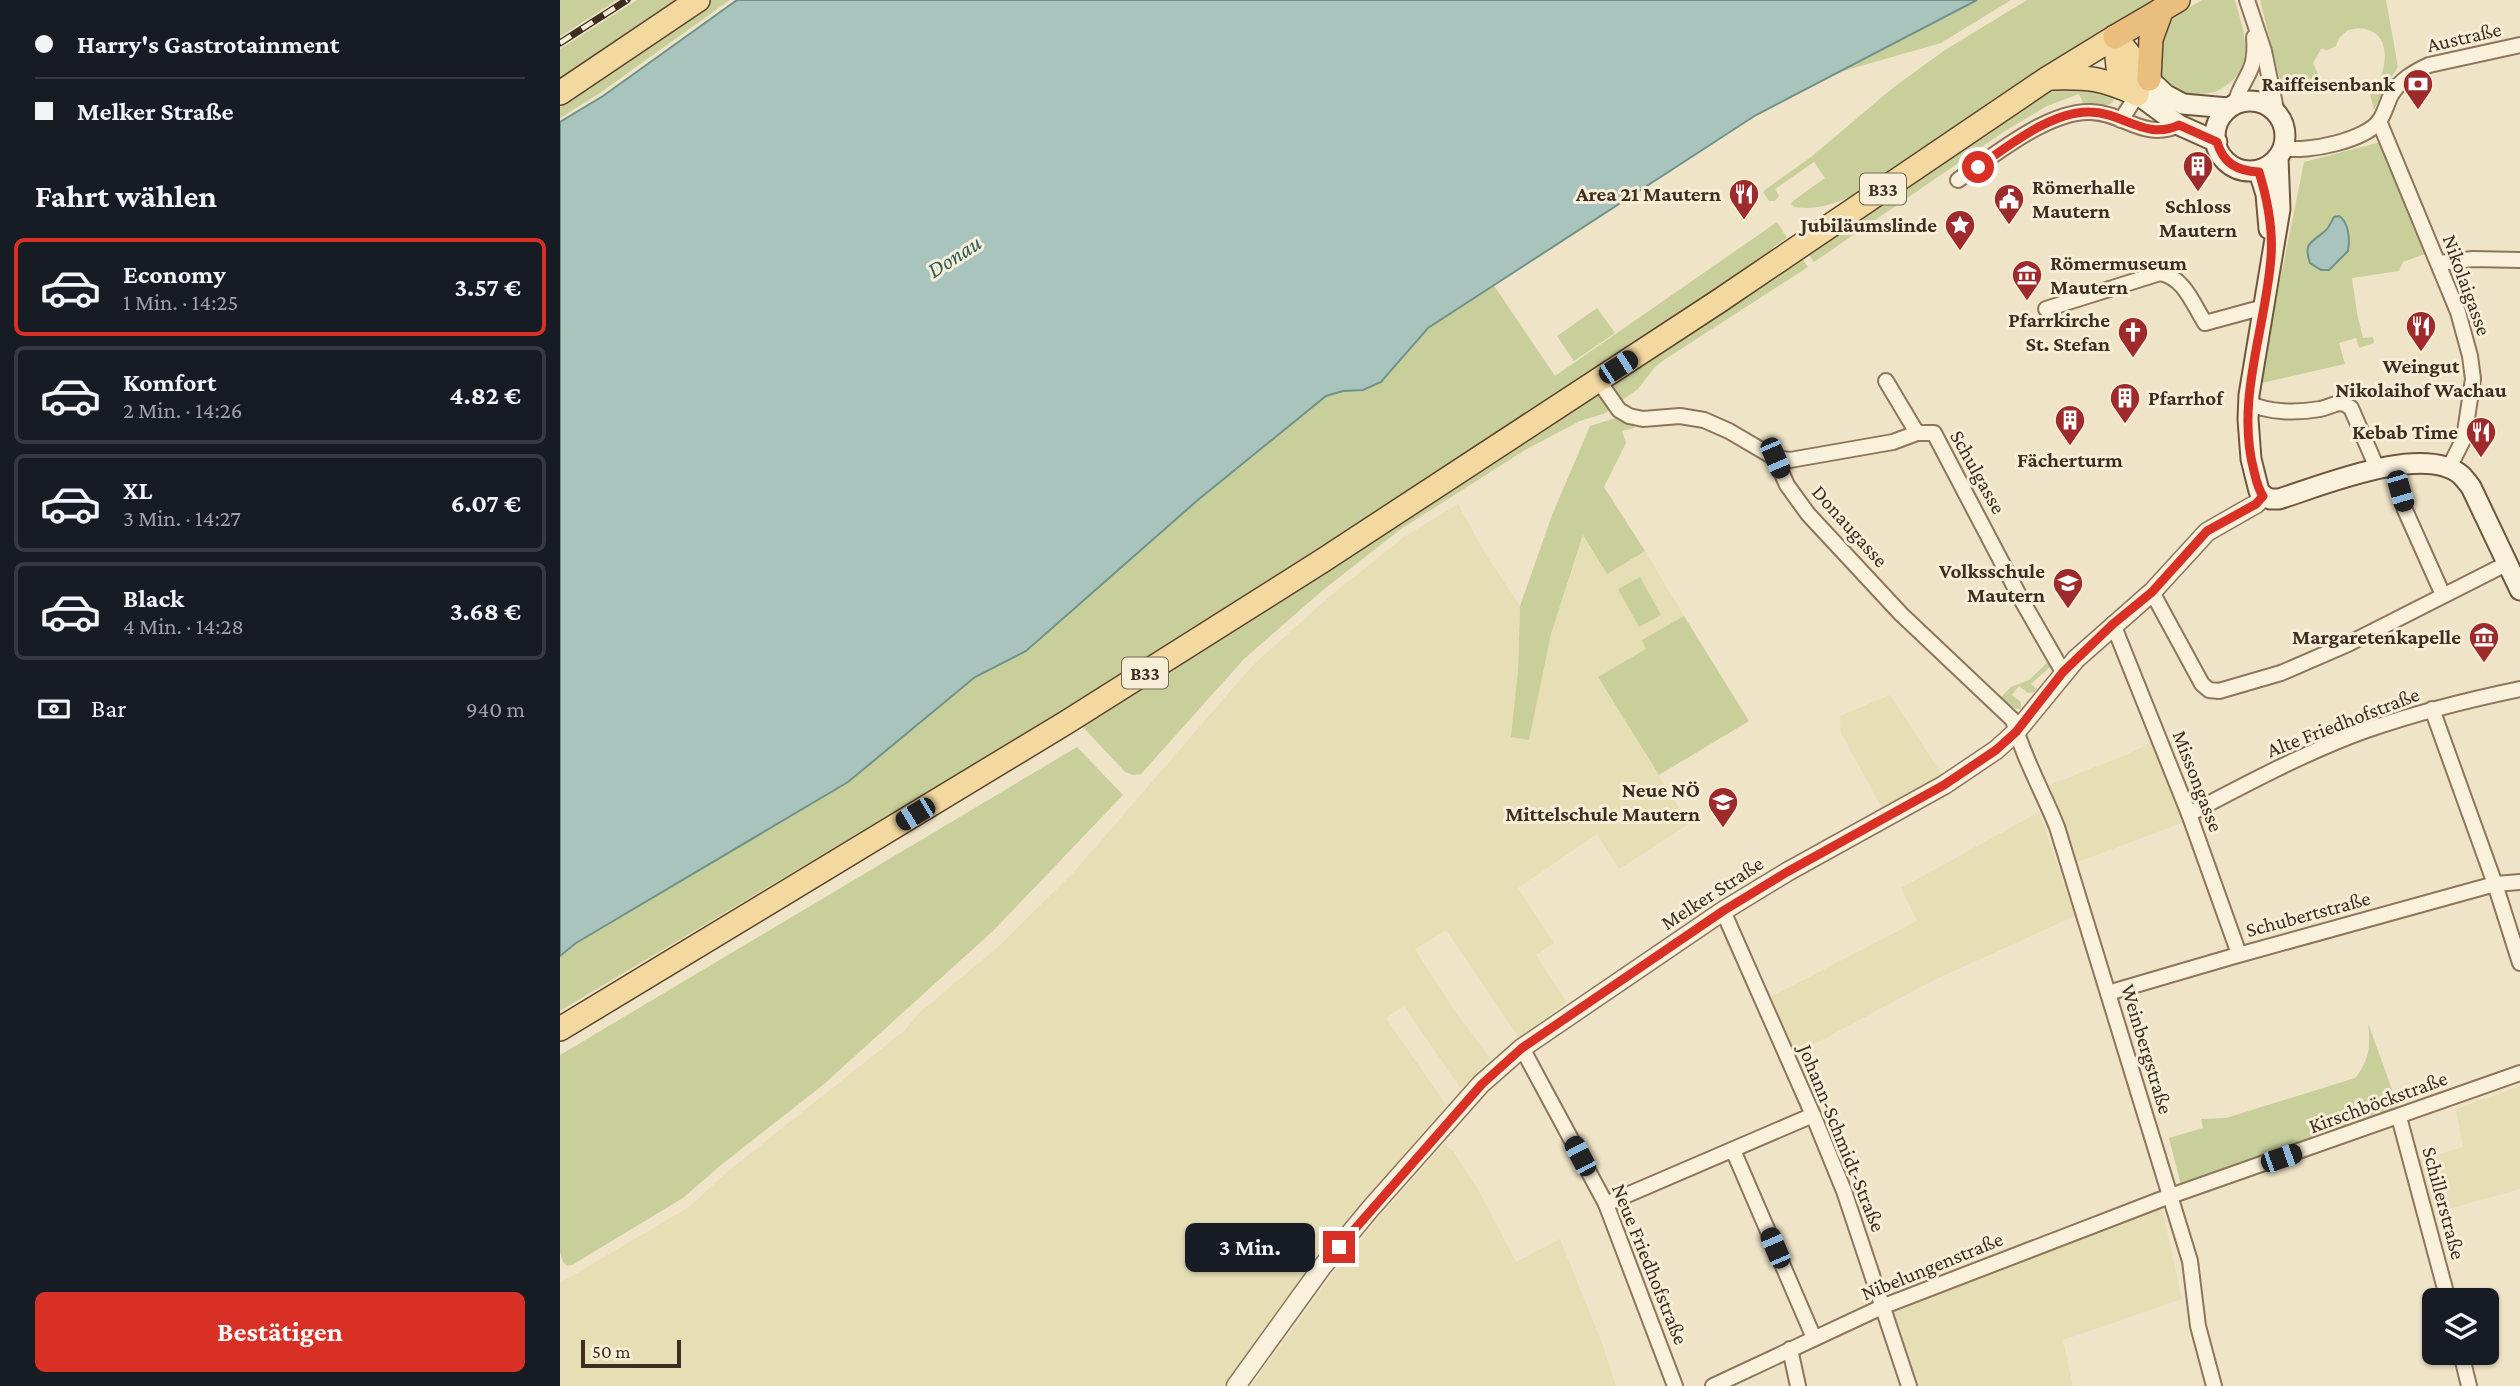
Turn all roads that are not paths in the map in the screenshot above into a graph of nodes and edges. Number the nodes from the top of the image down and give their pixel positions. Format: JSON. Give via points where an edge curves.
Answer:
{"nodes":[{"id":1,"x":698,"y":0,"type":"edge"},
{"id":2,"x":2170,"y":5,"type":"edge"},
{"id":3,"x":2249,"y":7,"type":"edge"},
{"id":4,"x":2115,"y":37,"type":"junction"},
{"id":5,"x":2520,"y":45,"type":"edge"},
{"id":6,"x":2048,"y":78,"type":"junction"},
{"id":7,"x":2143,"y":87,"type":"junction"},
{"id":8,"x":560,"y":93,"type":"edge"},
{"id":9,"x":2231,"y":106,"type":"junction"},
{"id":10,"x":2277,"y":114,"type":"junction"},
{"id":11,"x":2121,"y":120,"type":"junction"},
{"id":12,"x":2379,"y":121,"type":"junction"},
{"id":13,"x":2179,"y":125,"type":"junction"},
{"id":14,"x":2217,"y":142,"type":"junction"},
{"id":15,"x":2281,"y":153,"type":"junction"},
{"id":16,"x":2259,"y":172,"type":"junction"},
{"id":17,"x":1958,"y":180,"type":"dead end"},
{"id":18,"x":2272,"y":255,"type":"junction"},
{"id":19,"x":2520,"y":260,"type":"edge"},
{"id":20,"x":2439,"y":263,"type":"junction"},
{"id":21,"x":2263,"y":307,"type":"junction"},
{"id":22,"x":2046,"y":309,"type":"dead end"},
{"id":23,"x":1598,"y":380,"type":"junction"},
{"id":24,"x":1886,"y":381,"type":"dead end"},
{"id":25,"x":2249,"y":402,"type":"junction"},
{"id":26,"x":1917,"y":433,"type":"junction"},
{"id":27,"x":1775,"y":458,"type":"junction"},
{"id":28,"x":2385,"y":466,"type":"junction"},
{"id":29,"x":2449,"y":468,"type":"junction"},
{"id":30,"x":2263,"y":496,"type":"junction"},
{"id":31,"x":2506,"y":564,"type":"junction"},
{"id":32,"x":2520,"y":590,"type":"edge"},
{"id":33,"x":2152,"y":592,"type":"junction"},
{"id":34,"x":2443,"y":595,"type":"junction"},
{"id":35,"x":2113,"y":624,"type":"junction"},
{"id":36,"x":2063,"y":672,"type":"junction"},
{"id":37,"x":2520,"y":689,"type":"edge"},
{"id":38,"x":2432,"y":709,"type":"junction"},
{"id":39,"x":2016,"y":732,"type":"junction"},
{"id":40,"x":2189,"y":814,"type":"junction"},
{"id":41,"x":2520,"y":882,"type":"edge"},
{"id":42,"x":2495,"y":884,"type":"junction"},
{"id":43,"x":1723,"y":911,"type":"junction"},
{"id":44,"x":2239,"y":954,"type":"junction"},
{"id":45,"x":2520,"y":963,"type":"edge"},
{"id":46,"x":2108,"y":993,"type":"junction"},
{"id":47,"x":560,"y":1028,"type":"edge"},
{"id":48,"x":1522,"y":1048,"type":"junction"},
{"id":49,"x":2520,"y":1073,"type":"edge"},
{"id":50,"x":1813,"y":1115,"type":"junction"},
{"id":51,"x":2399,"y":1117,"type":"junction"},
{"id":52,"x":1732,"y":1150,"type":"junction"},
{"id":53,"x":2171,"y":1196,"type":"junction"},
{"id":54,"x":1606,"y":1204,"type":"junction"},
{"id":55,"x":2445,"y":1288,"type":"edge"},
{"id":56,"x":1884,"y":1306,"type":"junction"},
{"id":57,"x":1814,"y":1338,"type":"junction"},
{"id":58,"x":1790,"y":1349,"type":"junction"},
{"id":59,"x":2464,"y":1365,"type":"edge"},
{"id":60,"x":1236,"y":1386,"type":"edge"},
{"id":61,"x":1675,"y":1386,"type":"edge"},
{"id":62,"x":1713,"y":1386,"type":"edge"},
{"id":63,"x":1798,"y":1386,"type":"edge"},
{"id":64,"x":1909,"y":1386,"type":"edge"},
{"id":65,"x":2214,"y":1386,"type":"edge"},
{"id":66,"x":2469,"y":1386,"type":"edge"}],
"edges":[{"from":1,"to":8,"type":"main road"},
{"from":2,"to":4,"type":"highway","number":"B33"},
{"from":2,"to":7,"type":"highway","number":"B33","via":[[2151,39]]},
{"from":3,"to":9,"type":"street","via":[[2254,64]]},
{"from":3,"to":10,"type":"street"},
{"from":4,"to":6,"type":"main road","number":"B33"},
{"from":4,"to":7,"type":"main road"},
{"from":5,"to":12,"type":"street","name":"Austraße","via":[[2428,65],[2415,72],[2392,94]]},
{"from":6,"to":7,"type":"main road","via":[[2093,78]]},
{"from":6,"to":23,"type":"main road","number":"B33"},
{"from":7,"to":9,"type":"main road","via":[[2183,104]]},
{"from":7,"to":11,"type":"street"},
{"from":7,"to":13,"type":"main road"},
{"from":9,"to":10,"type":"main road","via":[[2258,102]]},
{"from":9,"to":14,"type":"main road","via":[[2217,125]]},
{"from":10,"to":15,"type":"main road","via":[[2284,136]]},
{"from":11,"to":13,"type":"street","via":[[2151,131]]},
{"from":11,"to":17,"type":"street","via":[[2089,111],[2061,117]]},
{"from":12,"to":15,"type":"street","via":[[2359,136]]},
{"from":12,"to":20,"type":"street","name":"Nikolaigasse"},
{"from":13,"to":14,"type":"main road"},
{"from":14,"to":16,"type":"main road","via":[[2231,165]]},
{"from":15,"to":16,"type":"main road","via":[[2271,167]]},
{"from":15,"to":18,"type":"main road","via":[[2280,209]]},
{"from":16,"to":18,"type":"main road","via":[[2266,194]]},
{"from":18,"to":21,"type":"main road"},
{"from":19,"to":20,"type":"street"},
{"from":20,"to":29,"type":"street","name":"Nikolaigasse","via":[[2458,312],[2473,379],[2464,438]]},
{"from":21,"to":22,"type":"street","via":[[2205,323],[2180,282],[2160,273]]},
{"from":21,"to":25,"type":"main road"},
{"from":23,"to":27,"type":"street","via":[[1619,410],[1629,416],[1704,420]]},
{"from":23,"to":47,"type":"main road","number":"B33","via":[[1067,722]]},
{"from":24,"to":26,"type":"street"},
{"from":25,"to":28,"type":"street","via":[[2261,409],[2293,411],[2347,405]]},
{"from":25,"to":30,"type":"main road","via":[[2251,459]]},
{"from":26,"to":27,"type":"street","name":"Schulgasse","via":[[1858,449],[1790,460]]},
{"from":26,"to":36,"type":"street","name":"Schulgasse","via":[[1934,433]]},
{"from":27,"to":39,"type":"street","name":"Donaugasse","via":[[1808,514],[1901,614],[2010,718]]},
{"from":28,"to":29,"type":"main road","via":[[2426,463]]},
{"from":28,"to":30,"type":"main road","via":[[2279,499]]},
{"from":28,"to":34,"type":"street"},
{"from":29,"to":31,"type":"main road","via":[[2471,487]]},
{"from":30,"to":33,"type":"street","name":"Melker Straße","via":[[2207,531]]},
{"from":31,"to":32,"type":"main road"},
{"from":31,"to":34,"type":"street"},
{"from":33,"to":34,"type":"street","via":[[2202,684],[2219,691],[2304,664]]},
{"from":33,"to":35,"type":"street","name":"Melker Straße"},
{"from":35,"to":36,"type":"street","name":"Melker Straße"},
{"from":35,"to":40,"type":"street","name":"Missongasse"},
{"from":36,"to":39,"type":"street","name":"Melker Straße"},
{"from":37,"to":38,"type":"street","name":"Alte Friedhofstraße"},
{"from":38,"to":40,"type":"street","name":"Alte Friedhofstraße","via":[[2328,746]]},
{"from":38,"to":42,"type":"street"},
{"from":39,"to":43,"type":"street","name":"Melker Straße","via":[[1961,775]]},
{"from":39,"to":46,"type":"street","name":"Weinbergstraße","via":[[2057,827]]},
{"from":40,"to":44,"type":"street","name":"Missongasse"},
{"from":41,"to":42,"type":"street","name":"Schubertstraße"},
{"from":42,"to":44,"type":"street","name":"Schubertstraße"},
{"from":42,"to":45,"type":"street"},
{"from":43,"to":48,"type":"street","name":"Melker Straße"},
{"from":43,"to":50,"type":"street","name":"Johann-Schmidt-Straße"},
{"from":44,"to":46,"type":"street","name":"Schubertstraße"},
{"from":46,"to":53,"type":"street","name":"Weinbergstraße"},
{"from":48,"to":54,"type":"street","name":"Neue Friedhofstraße"},
{"from":48,"to":60,"type":"street","name":"Melker Straße","via":[[1482,1084],[1371,1208]]},
{"from":49,"to":51,"type":"street","name":"Kirschböckstraße"},
{"from":50,"to":52,"type":"street"},
{"from":50,"to":56,"type":"street","name":"Johann-Schmidt-Straße"},
{"from":51,"to":53,"type":"street","name":"Kirschböckstraße"},
{"from":51,"to":55,"type":"street","name":"Schillerstraße"},
{"from":52,"to":54,"type":"street"},
{"from":52,"to":57,"type":"street"},
{"from":53,"to":56,"type":"street","name":"Nibelungenstraße"},
{"from":53,"to":65,"type":"street","name":"Weinbergstraße","via":[[2190,1261],[2198,1326]]},
{"from":54,"to":61,"type":"street","name":"Neue Friedhofstraße"},
{"from":56,"to":57,"type":"street","name":"Nibelungenstraße"},
{"from":56,"to":64,"type":"street","name":"Johann-Schmidt-Straße"},
{"from":57,"to":58,"type":"street","name":"Nibelungenstraße"},
{"from":58,"to":62,"type":"street","name":"Nibelungenstraße"},
{"from":58,"to":63,"type":"street"},
{"from":59,"to":66,"type":"street"}]}
